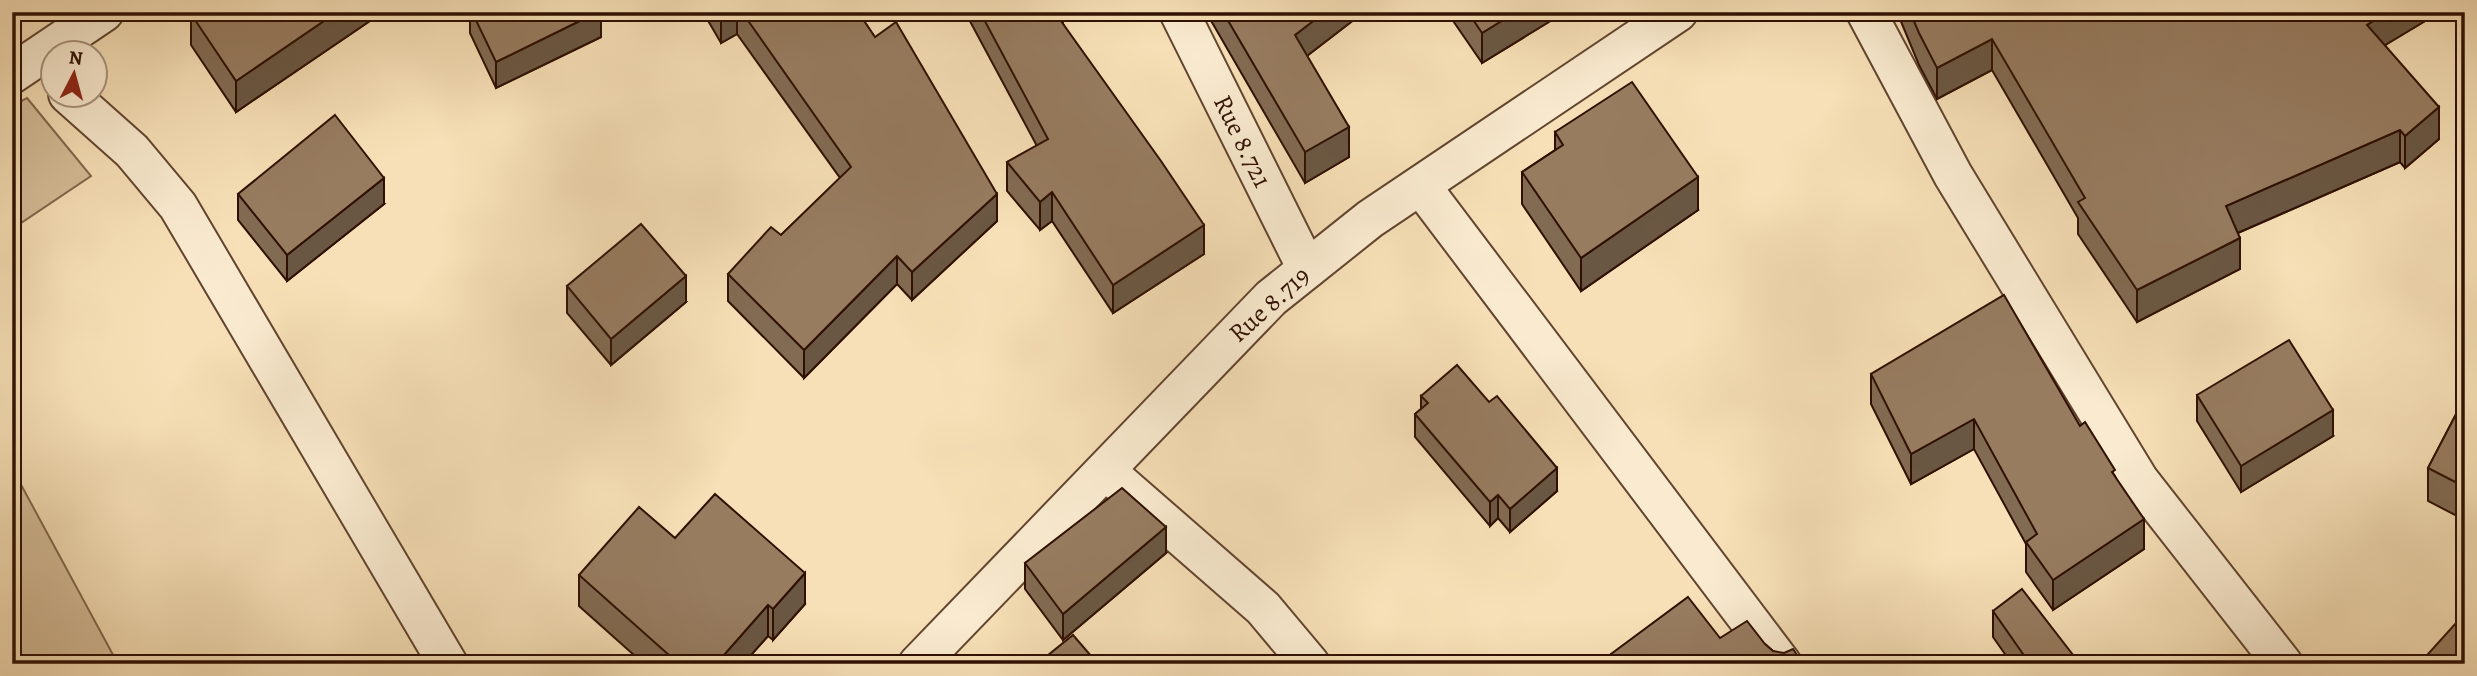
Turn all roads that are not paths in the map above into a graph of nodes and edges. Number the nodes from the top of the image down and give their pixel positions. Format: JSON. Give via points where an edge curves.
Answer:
{"nodes":[{"id":1,"x":104,"y":12,"type":"edge"},
{"id":2,"x":1179,"y":12,"type":"edge"},
{"id":3,"x":1678,"y":12,"type":"edge"},
{"id":4,"x":1866,"y":12,"type":"edge"},
{"id":5,"x":32,"y":72,"type":"edge"},
{"id":6,"x":84,"y":108,"type":"edge"},
{"id":7,"x":1421,"y":186,"type":"junction"},
{"id":8,"x":1307,"y":269,"type":"junction"},
{"id":9,"x":1106,"y":471,"type":"junction"},
{"id":10,"x":448,"y":664,"type":"edge"},
{"id":11,"x":918,"y":664,"type":"edge"},
{"id":12,"x":1310,"y":664,"type":"edge"},
{"id":13,"x":1782,"y":664,"type":"edge"},
{"id":14,"x":2283,"y":664,"type":"edge"}],
"edges":[{"from":1,"to":5,"type":"street"},
{"from":2,"to":8,"type":"street","name":"Rue 8.721"},
{"from":3,"to":7,"type":"street","name":"Rue 8.719"},
{"from":4,"to":14,"type":"street","via":[[1953,176],[2139,480]]},
{"from":6,"to":10,"type":"street","via":[[132,151],[178,206]]},
{"from":7,"to":8,"type":"street","name":"Rue 8.719"},
{"from":7,"to":13,"type":"street"},
{"from":8,"to":9,"type":"street","name":"Rue 8.719","via":[[1262,307]]},
{"from":9,"to":11,"type":"street","name":"Rue 8.719"},
{"from":9,"to":12,"type":"street","via":[[1263,608]]}]}
